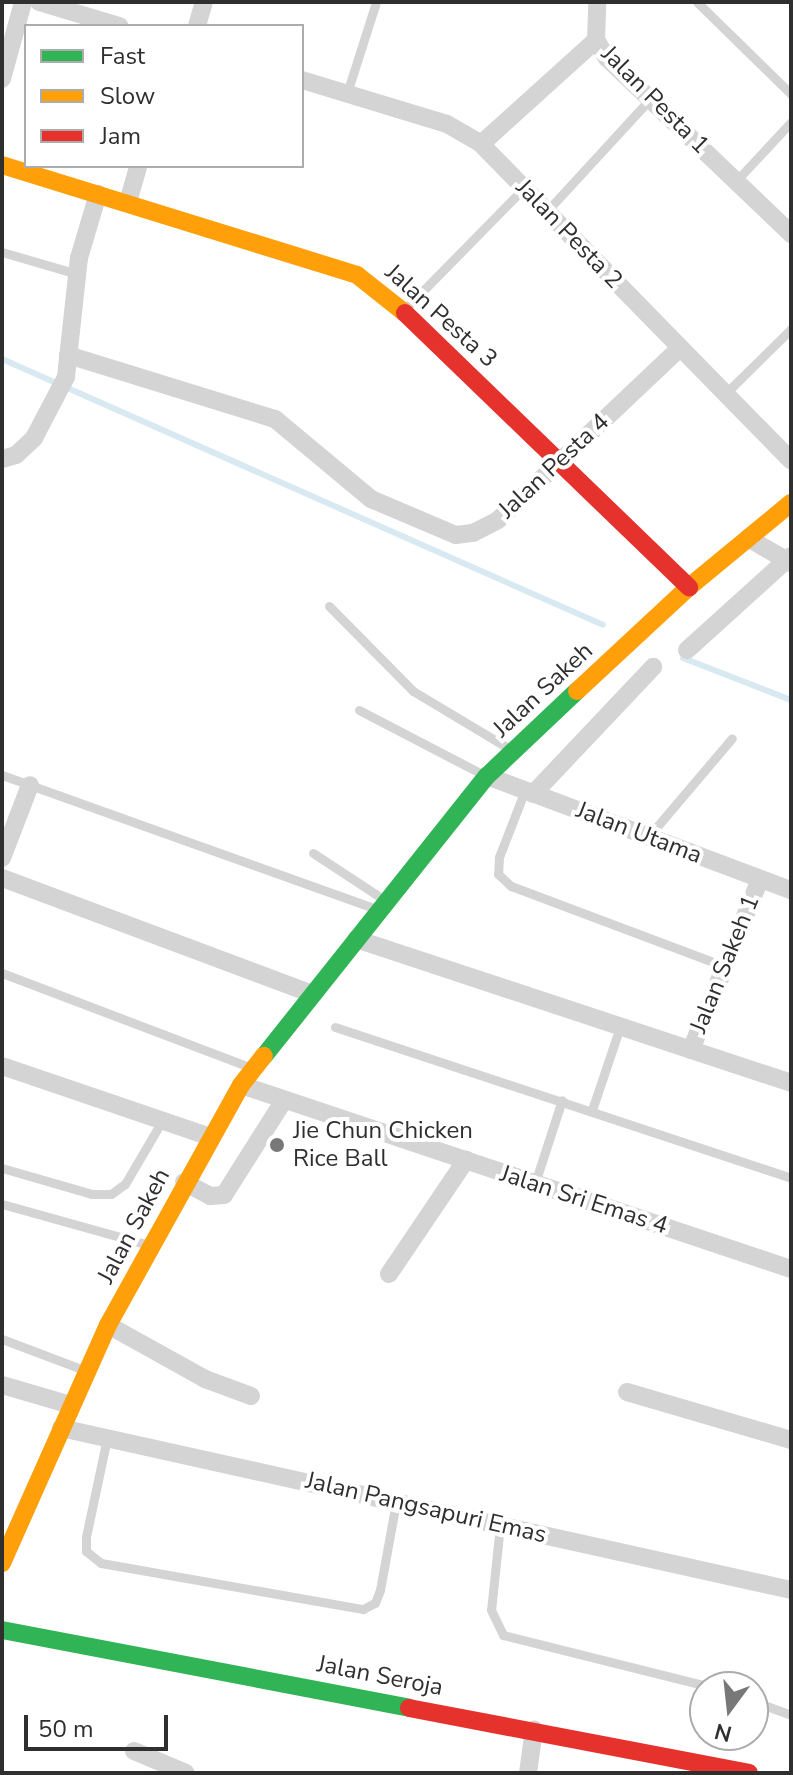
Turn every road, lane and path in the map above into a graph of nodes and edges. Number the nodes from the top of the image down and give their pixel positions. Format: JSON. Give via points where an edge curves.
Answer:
{"nodes":[{"id":1,"x":23,"y":2,"type":"edge"},
{"id":2,"x":39,"y":2,"type":"edge"},
{"id":3,"x":204,"y":2,"type":"edge"},
{"id":4,"x":376,"y":2,"type":"edge"},
{"id":5,"x":597,"y":2,"type":"edge"},
{"id":6,"x":697,"y":2,"type":"edge"},
{"id":7,"x":112,"y":24,"type":"edge"},
{"id":8,"x":198,"y":24,"type":"edge"},
{"id":9,"x":596,"y":40,"type":"junction"},
{"id":10,"x":2,"y":79,"type":"edge"},
{"id":11,"x":304,"y":81,"type":"edge"},
{"id":12,"x":347,"y":93,"type":"junction"},
{"id":13,"x":791,"y":94,"type":"edge"},
{"id":14,"x":650,"y":99,"type":"junction"},
{"id":15,"x":791,"y":122,"type":"edge"},
{"id":16,"x":481,"y":144,"type":"junction"},
{"id":17,"x":2,"y":165,"type":"edge"},
{"id":18,"x":137,"y":168,"type":"edge"},
{"id":19,"x":736,"y":181,"type":"junction"},
{"id":20,"x":524,"y":188,"type":"junction"},
{"id":21,"x":98,"y":194,"type":"junction"},
{"id":22,"x":128,"y":202,"type":"junction"},
{"id":23,"x":547,"y":211,"type":"junction"},
{"id":24,"x":791,"y":234,"type":"edge"},
{"id":25,"x":2,"y":252,"type":"edge"},
{"id":26,"x":77,"y":274,"type":"junction"},
{"id":27,"x":405,"y":309,"type":"junction"},
{"id":28,"x":791,"y":329,"type":"edge"},
{"id":29,"x":680,"y":348,"type":"junction"},
{"id":30,"x":68,"y":355,"type":"junction"},
{"id":31,"x":725,"y":394,"type":"junction"},
{"id":32,"x":2,"y":459,"type":"edge"},
{"id":33,"x":560,"y":460,"type":"junction"},
{"id":34,"x":791,"y":461,"type":"edge"},
{"id":35,"x":791,"y":503,"type":"edge"},
{"id":36,"x":748,"y":538,"type":"junction"},
{"id":37,"x":789,"y":559,"type":"edge"},
{"id":38,"x":689,"y":587,"type":"junction"},
{"id":39,"x":329,"y":606,"type":"dead end"},
{"id":40,"x":687,"y":650,"type":"dead end"},
{"id":41,"x":653,"y":667,"type":"dead end"},
{"id":42,"x":359,"y":710,"type":"dead end"},
{"id":43,"x":732,"y":738,"type":"dead end"},
{"id":44,"x":513,"y":750,"type":"junction"},
{"id":45,"x":2,"y":775,"type":"edge"},
{"id":46,"x":487,"y":776,"type":"junction"},
{"id":47,"x":30,"y":785,"type":"junction"},
{"id":48,"x":529,"y":792,"type":"junction"},
{"id":49,"x":648,"y":837,"type":"junction"},
{"id":50,"x":313,"y":853,"type":"dead end"},
{"id":51,"x":2,"y":858,"type":"edge"},
{"id":52,"x":2,"y":878,"type":"edge"},
{"id":53,"x":760,"y":879,"type":"junction"},
{"id":54,"x":791,"y":890,"type":"edge"},
{"id":55,"x":382,"y":906,"type":"junction"},
{"id":56,"x":356,"y":939,"type":"junction"},
{"id":57,"x":724,"y":966,"type":"junction"},
{"id":58,"x":2,"y":973,"type":"edge"},
{"id":59,"x":312,"y":994,"type":"junction"},
{"id":60,"x":335,"y":1027,"type":"dead end"},
{"id":61,"x":620,"y":1027,"type":"junction"},
{"id":62,"x":691,"y":1050,"type":"junction"},
{"id":63,"x":2,"y":1066,"type":"edge"},
{"id":64,"x":253,"y":1069,"type":"junction"},
{"id":65,"x":791,"y":1083,"type":"edge"},
{"id":66,"x":241,"y":1085,"type":"junction"},
{"id":67,"x":284,"y":1100,"type":"junction"},
{"id":68,"x":562,"y":1100,"type":"junction"},
{"id":69,"x":592,"y":1110,"type":"junction"},
{"id":70,"x":162,"y":1121,"type":"junction"},
{"id":71,"x":208,"y":1136,"type":"junction"},
{"id":72,"x":466,"y":1160,"type":"junction"},
{"id":73,"x":2,"y":1168,"type":"edge"},
{"id":74,"x":791,"y":1178,"type":"edge"},
{"id":75,"x":184,"y":1182,"type":"junction"},
{"id":76,"x":535,"y":1183,"type":"junction"},
{"id":77,"x":2,"y":1204,"type":"edge"},
{"id":78,"x":151,"y":1245,"type":"junction"},
{"id":79,"x":791,"y":1269,"type":"edge"},
{"id":80,"x":389,"y":1274,"type":"dead end"},
{"id":81,"x":108,"y":1325,"type":"junction"},
{"id":82,"x":2,"y":1339,"type":"edge"},
{"id":83,"x":88,"y":1371,"type":"junction"},
{"id":84,"x":2,"y":1385,"type":"edge"},
{"id":85,"x":627,"y":1392,"type":"dead end"},
{"id":86,"x":251,"y":1396,"type":"dead end"},
{"id":87,"x":71,"y":1405,"type":"junction"},
{"id":88,"x":61,"y":1428,"type":"junction"},
{"id":89,"x":107,"y":1438,"type":"junction"},
{"id":90,"x":791,"y":1440,"type":"edge"},
{"id":91,"x":396,"y":1502,"type":"junction"},
{"id":92,"x":2,"y":1515,"type":"edge"},
{"id":93,"x":21,"y":1520,"type":"junction"},
{"id":94,"x":500,"y":1525,"type":"junction"},
{"id":95,"x":2,"y":1563,"type":"edge"},
{"id":96,"x":791,"y":1590,"type":"edge"},
{"id":97,"x":2,"y":1630,"type":"edge"},
{"id":98,"x":689,"y":1682,"type":"edge"},
{"id":99,"x":769,"y":1707,"type":"edge"},
{"id":100,"x":791,"y":1715,"type":"edge"},
{"id":101,"x":534,"y":1729,"type":"junction"},
{"id":102,"x":134,"y":1751,"type":"dead end"},
{"id":103,"x":186,"y":1773,"type":"edge"},
{"id":104,"x":528,"y":1773,"type":"edge"},
{"id":105,"x":749,"y":1773,"type":"edge"}],
"edges":[{"from":1,"to":10,"type":"street"},
{"from":2,"to":7,"type":"street"},
{"from":3,"to":8,"type":"street"},
{"from":4,"to":12,"type":"lane"},
{"from":5,"to":9,"type":"street"},
{"from":6,"to":13,"type":"lane"},
{"from":9,"to":14,"type":"street","name":"Jalan Pesta 1"},
{"from":9,"to":16,"type":"street","name":"Jalan Pesta 1"},
{"from":11,"to":12,"type":"street","name":"Jalan Pesta 2"},
{"from":12,"to":16,"type":"street","name":"Jalan Pesta 2","via":[[447,124]]},
{"from":14,"to":19,"type":"street","name":"Jalan Pesta 1"},
{"from":14,"to":23,"type":"lane"},
{"from":15,"to":19,"type":"lane"},
{"from":16,"to":20,"type":"street","name":"Jalan Pesta 2"},
{"from":17,"to":21,"type":"street","name":"Jalan Pesta 3"},
{"from":18,"to":22,"type":"street"},
{"from":19,"to":24,"type":"street","name":"Jalan Pesta 1"},
{"from":20,"to":23,"type":"street","name":"Jalan Pesta 2"},
{"from":20,"to":27,"type":"lane"},
{"from":21,"to":22,"type":"street","name":"Jalan Pesta 3"},
{"from":21,"to":26,"type":"street"},
{"from":22,"to":27,"type":"street","name":"Jalan Pesta 3","via":[[357,275]]},
{"from":23,"to":29,"type":"street","name":"Jalan Pesta 2"},
{"from":25,"to":26,"type":"lane"},
{"from":26,"to":30,"type":"street"},
{"from":27,"to":33,"type":"street","name":"Jalan Pesta 3"},
{"from":28,"to":31,"type":"lane"},
{"from":29,"to":31,"type":"street","name":"Jalan Pesta 2"},
{"from":29,"to":33,"type":"street","name":"Jalan Pesta 4"},
{"from":30,"to":32,"type":"street","via":[[66,377],[34,438],[16,455]]},
{"from":30,"to":33,"type":"street","name":"Jalan Pesta 4","via":[[275,419],[371,499],[456,535],[498,520]]},
{"from":31,"to":34,"type":"street","name":"Jalan Pesta 2"},
{"from":33,"to":38,"type":"street","name":"Jalan Pesta 3"},
{"from":35,"to":36,"type":"street","name":"Jalan Sakeh"},
{"from":36,"to":37,"type":"street"},
{"from":36,"to":38,"type":"street","name":"Jalan Sakeh"},
{"from":37,"to":40,"type":"street"},
{"from":38,"to":44,"type":"street","name":"Jalan Sakeh"},
{"from":39,"to":44,"type":"lane","via":[[413,691]]},
{"from":41,"to":48,"type":"street"},
{"from":42,"to":46,"type":"lane"},
{"from":43,"to":49,"type":"lane"},
{"from":44,"to":46,"type":"street","name":"Jalan Sakeh"},
{"from":45,"to":47,"type":"lane"},
{"from":46,"to":48,"type":"street","name":"Jalan Utama"},
{"from":46,"to":55,"type":"street","name":"Jalan Sakeh"},
{"from":47,"to":51,"type":"street"},
{"from":47,"to":55,"type":"lane"},
{"from":48,"to":49,"type":"street","name":"Jalan Utama"},
{"from":48,"to":57,"type":"lane","via":[[499,857],[498,874],[511,886]]},
{"from":49,"to":53,"type":"street","name":"Jalan Utama"},
{"from":50,"to":55,"type":"lane"},
{"from":52,"to":59,"type":"street"},
{"from":53,"to":54,"type":"street","name":"Jalan Utama"},
{"from":53,"to":57,"type":"street","name":"Jalan Sakeh 1"},
{"from":55,"to":56,"type":"street","name":"Jalan Sakeh"},
{"from":56,"to":59,"type":"street","name":"Jalan Sakeh"},
{"from":56,"to":61,"type":"street"},
{"from":57,"to":62,"type":"street","name":"Jalan Sakeh 1"},
{"from":58,"to":64,"type":"lane"},
{"from":59,"to":64,"type":"street","name":"Jalan Sakeh"},
{"from":60,"to":68,"type":"lane"},
{"from":61,"to":62,"type":"street"},
{"from":61,"to":69,"type":"lane"},
{"from":62,"to":65,"type":"street"},
{"from":63,"to":70,"type":"street"},
{"from":64,"to":66,"type":"street","name":"Jalan Sakeh"},
{"from":66,"to":67,"type":"street","name":"Jalan Sri Emas 4"},
{"from":66,"to":71,"type":"street","name":"Jalan Sakeh"},
{"from":67,"to":72,"type":"street","name":"Jalan Sri Emas 4"},
{"from":67,"to":75,"type":"street","via":[[224,1195],[210,1196]]},
{"from":68,"to":69,"type":"lane"},
{"from":68,"to":76,"type":"lane"},
{"from":69,"to":74,"type":"lane"},
{"from":70,"to":71,"type":"street"},
{"from":70,"to":73,"type":"lane","via":[[125,1184],[111,1194],[92,1194]]},
{"from":71,"to":75,"type":"street","name":"Jalan Sakeh"},
{"from":72,"to":76,"type":"street","name":"Jalan Sri Emas 4"},
{"from":72,"to":80,"type":"street"},
{"from":75,"to":78,"type":"street","name":"Jalan Sakeh"},
{"from":76,"to":79,"type":"street","name":"Jalan Sri Emas 4"},
{"from":77,"to":78,"type":"lane"},
{"from":78,"to":81,"type":"street","name":"Jalan Sakeh"},
{"from":81,"to":83,"type":"street","name":"Jalan Sakeh"},
{"from":81,"to":86,"type":"street","via":[[205,1379]]},
{"from":82,"to":83,"type":"lane"},
{"from":83,"to":87,"type":"street","name":"Jalan Sakeh"},
{"from":84,"to":87,"type":"street"},
{"from":85,"to":90,"type":"street"},
{"from":87,"to":88,"type":"street","name":"Jalan Sakeh"},
{"from":88,"to":89,"type":"street","name":"Jalan Pangsapuri Emas"},
{"from":88,"to":93,"type":"street","name":"Jalan Sakeh"},
{"from":89,"to":91,"type":"street","name":"Jalan Pangsapuri Emas"},
{"from":89,"to":91,"type":"lane","via":[[86,1537],[86,1551],[101,1563],[363,1609],[375,1603],[380,1590]]},
{"from":91,"to":94,"type":"street","name":"Jalan Pangsapuri Emas"},
{"from":92,"to":93,"type":"street"},
{"from":93,"to":95,"type":"street","name":"Jalan Sakeh"},
{"from":94,"to":96,"type":"street","name":"Jalan Pangsapuri Emas"},
{"from":94,"to":98,"type":"lane","via":[[491,1610],[503,1635]]},
{"from":97,"to":101,"type":"street","name":"Jalan Seroja"},
{"from":99,"to":100,"type":"lane"},
{"from":101,"to":104,"type":"street"},
{"from":101,"to":105,"type":"street","name":"Jalan Seroja"},
{"from":102,"to":103,"type":"street"}]}
